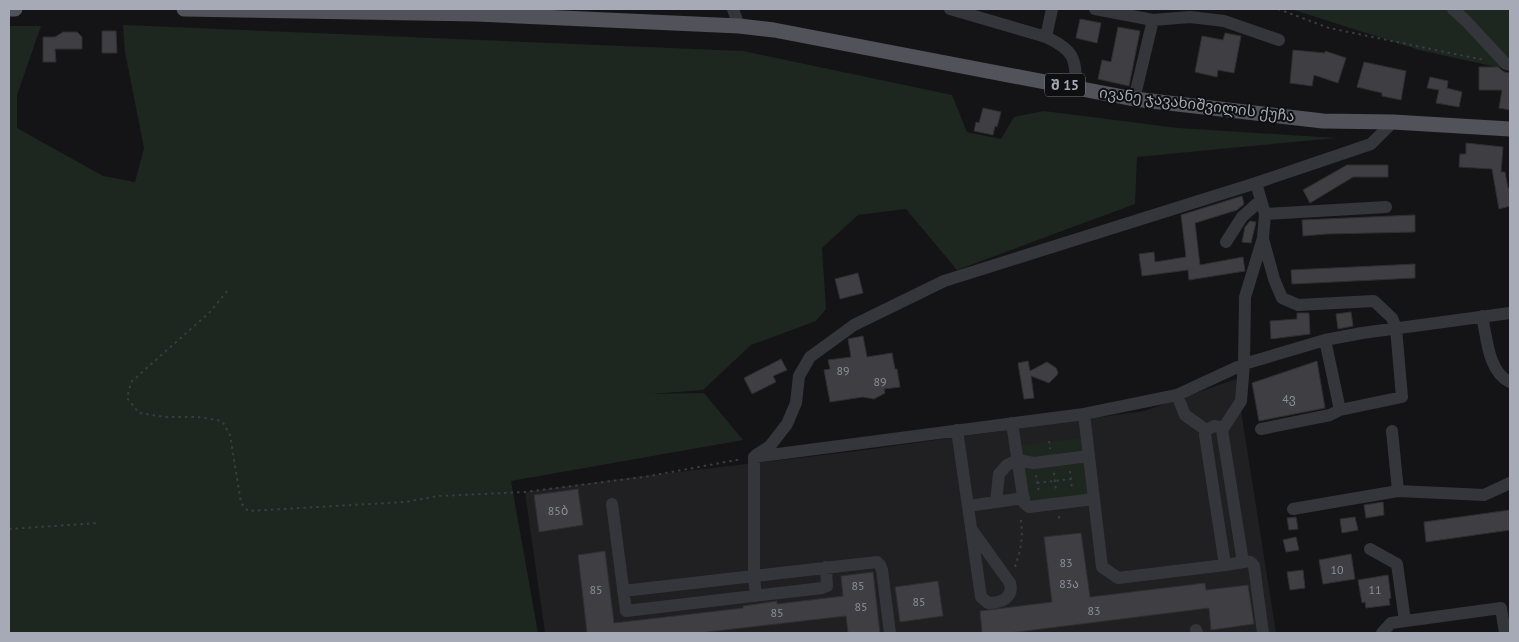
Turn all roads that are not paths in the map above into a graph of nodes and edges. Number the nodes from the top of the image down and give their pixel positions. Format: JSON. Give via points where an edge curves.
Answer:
{"nodes":[{"id":1,"x":9,"y":9,"type":"edge"},
{"id":2,"x":15,"y":9,"type":"edge"},
{"id":3,"x":184,"y":9,"type":"edge"},
{"id":4,"x":289,"y":9,"type":"edge"},
{"id":5,"x":733,"y":9,"type":"edge"},
{"id":6,"x":950,"y":9,"type":"edge"},
{"id":7,"x":1052,"y":9,"type":"edge"},
{"id":8,"x":1096,"y":9,"type":"edge"},
{"id":9,"x":1453,"y":9,"type":"edge"},
{"id":10,"x":476,"y":11,"type":"edge"},
{"id":11,"x":1153,"y":20,"type":"junction"},
{"id":12,"x":739,"y":26,"type":"junction"},
{"id":13,"x":1046,"y":37,"type":"junction"},
{"id":14,"x":1278,"y":40,"type":"dead end"},
{"id":15,"x":1508,"y":64,"type":"edge"},
{"id":16,"x":1076,"y":88,"type":"junction"},
{"id":17,"x":1134,"y":98,"type":"junction"},
{"id":18,"x":1393,"y":122,"type":"junction"},
{"id":19,"x":1510,"y":130,"type":"edge"},
{"id":20,"x":1256,"y":182,"type":"junction"},
{"id":21,"x":1262,"y":200,"type":"junction"},
{"id":22,"x":1386,"y":207,"type":"dead end"},
{"id":23,"x":1265,"y":214,"type":"junction"},
{"id":24,"x":1263,"y":238,"type":"junction"},
{"id":25,"x":1226,"y":242,"type":"dead end"},
{"id":26,"x":1510,"y":313,"type":"edge"},
{"id":27,"x":1482,"y":316,"type":"junction"},
{"id":28,"x":1396,"y":328,"type":"junction"},
{"id":29,"x":1325,"y":340,"type":"junction"},
{"id":30,"x":1244,"y":364,"type":"junction"},
{"id":31,"x":1510,"y":382,"type":"edge"},
{"id":32,"x":1177,"y":395,"type":"junction"},
{"id":33,"x":1340,"y":410,"type":"junction"},
{"id":34,"x":1084,"y":414,"type":"junction"},
{"id":35,"x":1012,"y":423,"type":"junction"},
{"id":36,"x":1261,"y":429,"type":"dead end"},
{"id":37,"x":957,"y":430,"type":"junction"},
{"id":38,"x":1206,"y":430,"type":"junction"},
{"id":39,"x":1222,"y":430,"type":"junction"},
{"id":40,"x":1392,"y":431,"type":"dead end"},
{"id":41,"x":1089,"y":456,"type":"junction"},
{"id":42,"x":754,"y":457,"type":"junction"},
{"id":43,"x":1017,"y":460,"type":"junction"},
{"id":44,"x":1510,"y":483,"type":"edge"},
{"id":45,"x":1398,"y":491,"type":"junction"},
{"id":46,"x":1019,"y":499,"type":"junction"},
{"id":47,"x":1094,"y":499,"type":"junction"},
{"id":48,"x":996,"y":502,"type":"junction"},
{"id":49,"x":612,"y":504,"type":"dead end"},
{"id":50,"x":968,"y":506,"type":"junction"},
{"id":51,"x":1293,"y":509,"type":"dead end"},
{"id":52,"x":972,"y":530,"type":"junction"},
{"id":53,"x":1370,"y":548,"type":"dead end"},
{"id":54,"x":1231,"y":564,"type":"junction"},
{"id":55,"x":826,"y":567,"type":"junction"},
{"id":56,"x":754,"y":577,"type":"junction"},
{"id":57,"x":623,"y":591,"type":"junction"},
{"id":58,"x":756,"y":596,"type":"junction"},
{"id":59,"x":1405,"y":621,"type":"junction"},
{"id":60,"x":890,"y":633,"type":"edge"},
{"id":61,"x":1263,"y":633,"type":"edge"},
{"id":62,"x":1382,"y":633,"type":"edge"},
{"id":63,"x":1505,"y":633,"type":"edge"}],
"edges":[{"from":1,"to":2,"type":"main road"},
{"from":3,"to":4,"type":"main road","number":"შ 15"},
{"from":4,"to":10,"type":"main road","number":"შ 15"},
{"from":5,"to":12,"type":"street"},
{"from":6,"to":13,"type":"street"},
{"from":7,"to":13,"type":"street"},
{"from":8,"to":11,"type":"street"},
{"from":9,"to":15,"type":"street"},
{"from":10,"to":12,"type":"main road","number":"შ 15"},
{"from":11,"to":14,"type":"street","via":[[1190,17],[1224,21]]},
{"from":11,"to":17,"type":"street"},
{"from":12,"to":16,"type":"main road","name":"ივანე ჯავახიშვილის ქუჩა","number":"შ 15"},
{"from":13,"to":16,"type":"street","via":[[1070,54],[1076,65]]},
{"from":16,"to":17,"type":"main road","name":"ივანე ჯავახიშვილის ქუჩა","number":"შ 15"},
{"from":17,"to":18,"type":"main road","name":"ივანე ჯავახიშვილის ქუჩა","number":"შ 15","via":[[1323,121]]},
{"from":18,"to":19,"type":"main road","name":"ივანე ჯავახიშვილის ქუჩა","number":"შ 15"},
{"from":18,"to":20,"type":"street","via":[[1371,144]]},
{"from":20,"to":21,"type":"street"},
{"from":20,"to":42,"type":"street","via":[[944,281],[854,325],[810,357],[799,376],[796,403],[787,424],[770,446]]},
{"from":21,"to":23,"type":"street"},
{"from":21,"to":25,"type":"street","via":[[1242,217]]},
{"from":22,"to":23,"type":"street"},
{"from":23,"to":24,"type":"street"},
{"from":24,"to":28,"type":"street","via":[[1282,298],[1298,305],[1374,302],[1392,318]]},
{"from":24,"to":30,"type":"street","via":[[1245,297]]},
{"from":26,"to":27,"type":"street"},
{"from":27,"to":28,"type":"street"},
{"from":27,"to":31,"type":"street","via":[[1491,360],[1502,378]]},
{"from":28,"to":29,"type":"street"},
{"from":28,"to":33,"type":"street","via":[[1402,397]]},
{"from":29,"to":30,"type":"street"},
{"from":29,"to":33,"type":"street"},
{"from":30,"to":32,"type":"street"},
{"from":30,"to":39,"type":"street","via":[[1241,401]]},
{"from":32,"to":34,"type":"street"},
{"from":32,"to":38,"type":"street","via":[[1185,415]]},
{"from":33,"to":36,"type":"street","via":[[1330,415]]},
{"from":34,"to":35,"type":"street"},
{"from":34,"to":41,"type":"street"},
{"from":35,"to":37,"type":"street"},
{"from":35,"to":43,"type":"street"},
{"from":37,"to":42,"type":"street"},
{"from":37,"to":50,"type":"street"},
{"from":38,"to":39,"type":"street","via":[[1214,426]]},
{"from":38,"to":54,"type":"street"},
{"from":39,"to":54,"type":"street","via":[[1242,556],[1241,560]]},
{"from":40,"to":45,"type":"street"},
{"from":41,"to":43,"type":"street","via":[[1034,463]]},
{"from":41,"to":47,"type":"street"},
{"from":42,"to":56,"type":"street"},
{"from":43,"to":46,"type":"street"},
{"from":43,"to":48,"type":"street","via":[[999,474]]},
{"from":44,"to":45,"type":"street","via":[[1484,495]]},
{"from":45,"to":51,"type":"street"},
{"from":46,"to":47,"type":"street","via":[[1029,507]]},
{"from":46,"to":48,"type":"street"},
{"from":47,"to":54,"type":"street","via":[[1102,567],[1118,578]]},
{"from":48,"to":50,"type":"street"},
{"from":49,"to":57,"type":"street"},
{"from":50,"to":52,"type":"street"},
{"from":52,"to":52,"type":"street","via":[[981,597],[994,603],[1003,600],[1010,595],[1007,579]]},
{"from":53,"to":59,"type":"street","via":[[1397,564]]},
{"from":54,"to":61,"type":"street","via":[[1248,561],[1254,566]]},
{"from":55,"to":56,"type":"street"},
{"from":55,"to":58,"type":"street","via":[[827,586]]},
{"from":55,"to":60,"type":"street","via":[[872,561],[880,565]]},
{"from":56,"to":57,"type":"street"},
{"from":56,"to":58,"type":"street"},
{"from":57,"to":58,"type":"street","via":[[626,611]]},
{"from":59,"to":62,"type":"street","via":[[1391,623]]},
{"from":59,"to":63,"type":"street","via":[[1501,608]]}]}
